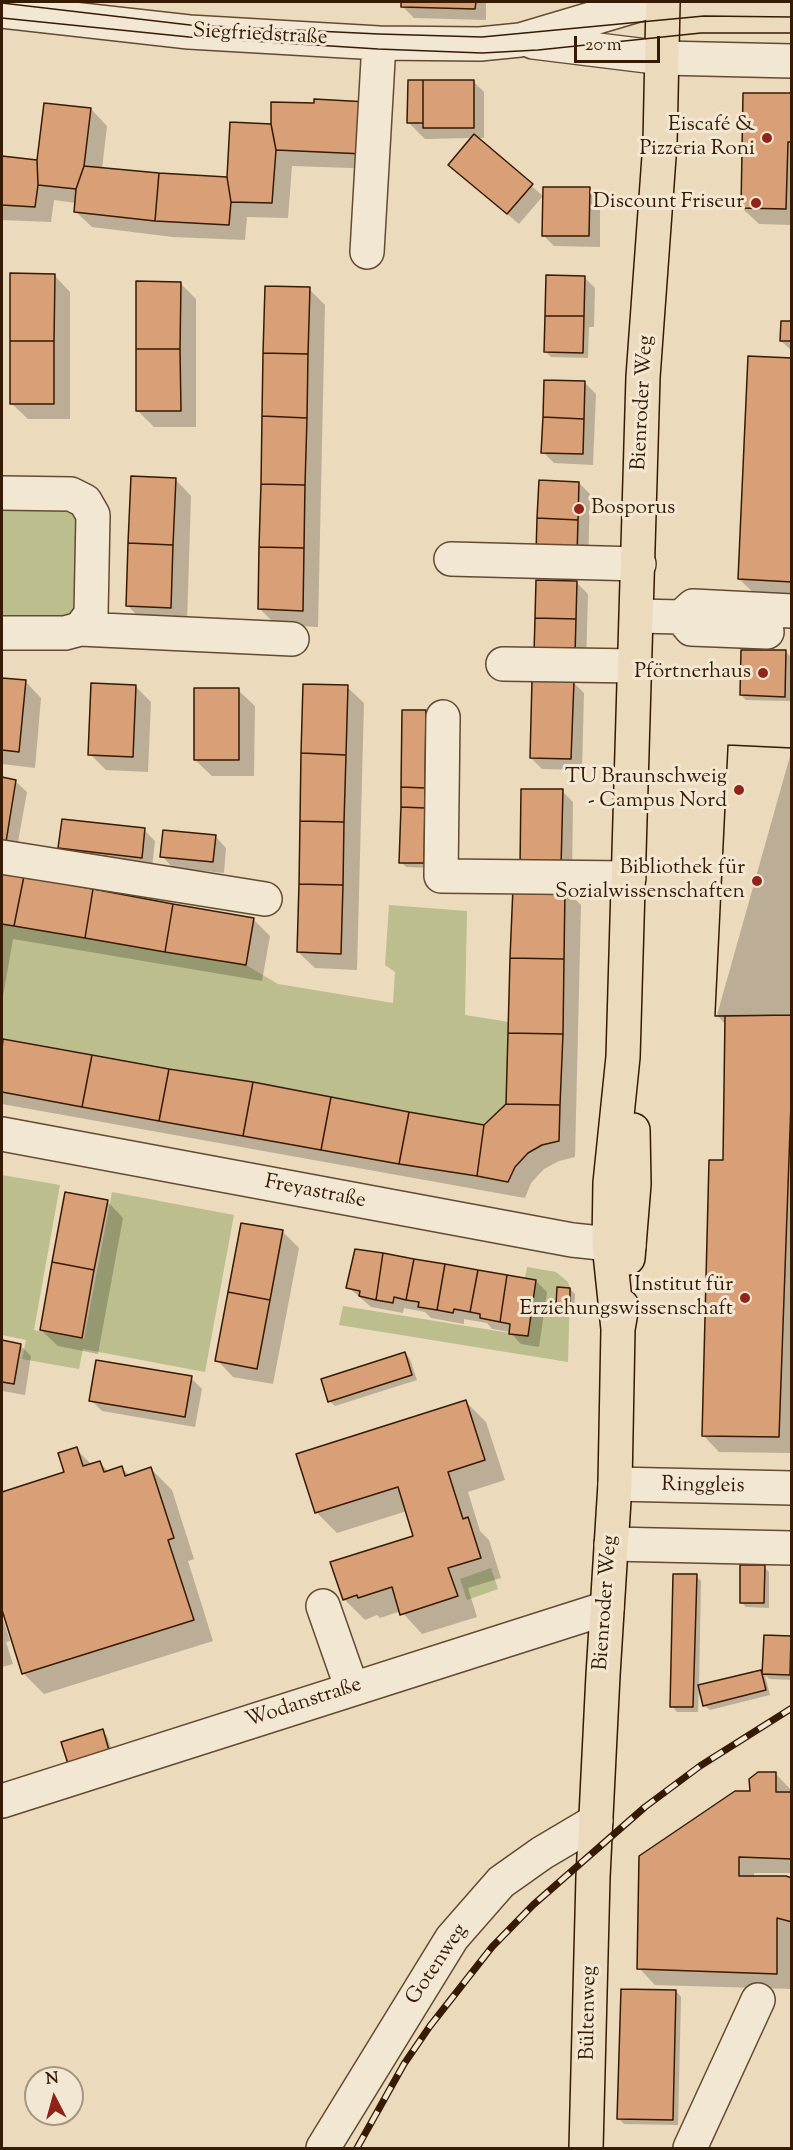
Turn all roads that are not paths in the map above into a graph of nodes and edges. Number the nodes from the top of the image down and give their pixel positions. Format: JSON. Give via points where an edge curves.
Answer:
{"nodes":[{"id":1,"x":648,"y":2,"type":"edge"},
{"id":2,"x":663,"y":2,"type":"edge"},
{"id":3,"x":2,"y":10,"type":"edge"},
{"id":4,"x":520,"y":40,"type":"junction"},
{"id":5,"x":379,"y":43,"type":"junction"},
{"id":6,"x":663,"y":58,"type":"junction"},
{"id":7,"x":792,"y":61,"type":"edge"},
{"id":8,"x":367,"y":252,"type":"dead end"},
{"id":9,"x":2,"y":493,"type":"edge"},
{"id":10,"x":452,"y":559,"type":"dead end"},
{"id":11,"x":639,"y":564,"type":"junction"},
{"id":12,"x":792,"y":611,"type":"edge"},
{"id":13,"x":637,"y":616,"type":"junction"},
{"id":14,"x":681,"y":617,"type":"junction"},
{"id":15,"x":80,"y":629,"type":"junction"},
{"id":16,"x":2,"y":633,"type":"edge"},
{"id":17,"x":792,"y":633,"type":"edge"},
{"id":18,"x":292,"y":639,"type":"dead end"},
{"id":19,"x":503,"y":664,"type":"dead end"},
{"id":20,"x":636,"y":666,"type":"junction"},
{"id":21,"x":443,"y":717,"type":"dead end"},
{"id":22,"x":2,"y":857,"type":"edge"},
{"id":23,"x":629,"y":878,"type":"junction"},
{"id":24,"x":265,"y":899,"type":"dead end"},
{"id":25,"x":2,"y":1134,"type":"edge"},
{"id":26,"x":619,"y":1245,"type":"junction"},
{"id":27,"x":615,"y":1484,"type":"junction"},
{"id":28,"x":792,"y":1488,"type":"edge"},
{"id":29,"x":611,"y":1544,"type":"junction"},
{"id":30,"x":792,"y":1548,"type":"edge"},
{"id":31,"x":323,"y":1606,"type":"dead end"},
{"id":32,"x":607,"y":1608,"type":"junction"},
{"id":33,"x":352,"y":1689,"type":"junction"},
{"id":34,"x":2,"y":1801,"type":"edge"},
{"id":35,"x":596,"y":1821,"type":"junction"},
{"id":36,"x":593,"y":1876,"type":"joint"},
{"id":37,"x":758,"y":2000,"type":"dead end"},
{"id":38,"x":323,"y":2148,"type":"edge"},
{"id":39,"x":586,"y":2148,"type":"edge"},
{"id":40,"x":690,"y":2148,"type":"edge"}],
"edges":[{"from":1,"to":4,"type":"street","name":"Siegfriedstraße"},
{"from":2,"to":6,"type":"main road","name":"Bienroder Weg"},
{"from":3,"to":5,"type":"street","name":"Siegfriedstraße","via":[[189,32]]},
{"from":4,"to":5,"type":"street","name":"Siegfriedstraße","via":[[480,44]]},
{"from":4,"to":6,"type":"street","name":"Siegfriedstraße"},
{"from":5,"to":8,"type":"street"},
{"from":6,"to":7,"type":"street","name":"Siegfriedstraße"},
{"from":6,"to":11,"type":"main road","name":"Bienroder Weg","via":[[656,219],[643,377]]},
{"from":9,"to":15,"type":"street","via":[[71,494],[85,501],[93,515],[91,614]]},
{"from":10,"to":11,"type":"street"},
{"from":11,"to":13,"type":"main road","name":"Bienroder Weg"},
{"from":12,"to":14,"type":"street","via":[[693,606]]},
{"from":13,"to":14,"type":"street"},
{"from":13,"to":20,"type":"main road","name":"Bienroder Weg"},
{"from":14,"to":17,"type":"street","via":[[692,629]]},
{"from":15,"to":16,"type":"street","via":[[65,633]]},
{"from":15,"to":18,"type":"street"},
{"from":19,"to":20,"type":"street"},
{"from":20,"to":23,"type":"main road","name":"Bienroder Weg"},
{"from":21,"to":23,"type":"street","via":[[441,876]]},
{"from":22,"to":24,"type":"street"},
{"from":23,"to":26,"type":"main road","name":"Bienroder Weg","via":[[623,1057],[610,1183]]},
{"from":25,"to":26,"type":"street","name":"Freyastraße","via":[[490,1225]]},
{"from":26,"to":27,"type":"main road","name":"Bienroder Weg"},
{"from":27,"to":28,"type":"street","name":"Ringgleis"},
{"from":27,"to":29,"type":"main road","name":"Bienroder Weg"},
{"from":29,"to":30,"type":"street"},
{"from":29,"to":32,"type":"main road","name":"Bienroder Weg"},
{"from":31,"to":33,"type":"street"},
{"from":32,"to":33,"type":"street","name":"Wodanstraße"},
{"from":32,"to":35,"type":"main road","name":"Bienroder Weg"},
{"from":33,"to":34,"type":"street","name":"Wodanstraße"},
{"from":35,"to":36,"type":"main road","name":"Bienroder Weg"},
{"from":35,"to":38,"type":"street","name":"Gotenweg","via":[[501,1882],[452,1938]]},
{"from":36,"to":39,"type":"main road","name":"Bültenweg"},
{"from":37,"to":40,"type":"street"}]}
